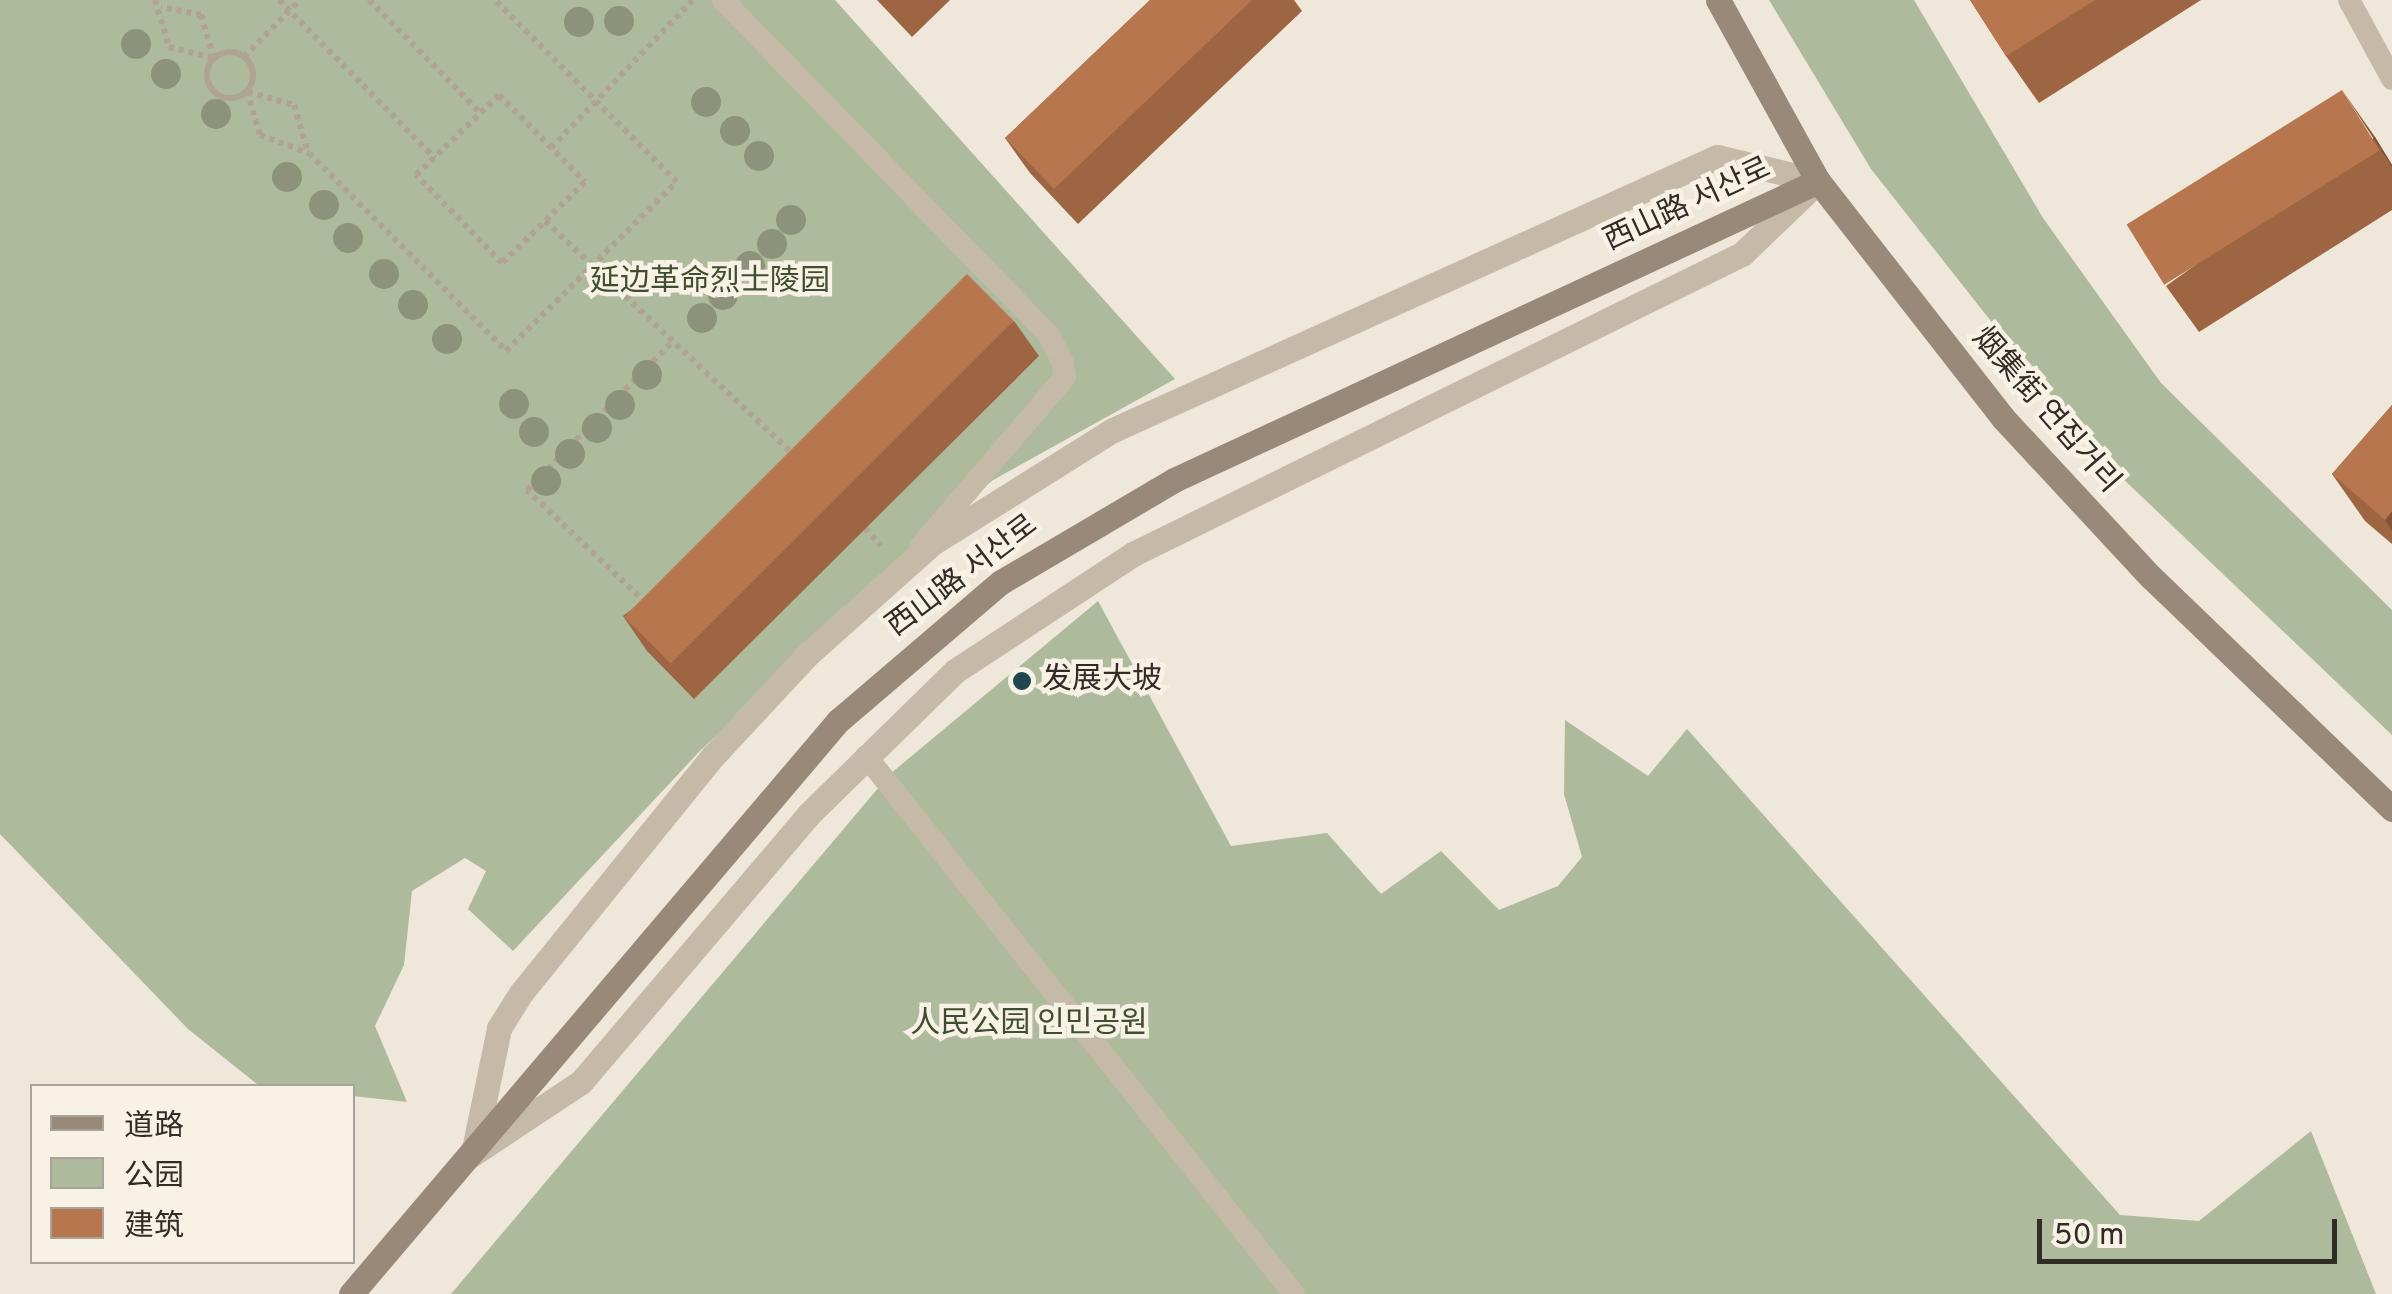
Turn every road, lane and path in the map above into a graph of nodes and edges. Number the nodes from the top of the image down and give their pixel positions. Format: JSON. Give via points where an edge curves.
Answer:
{"nodes":[{"id":1,"x":155,"y":0,"type":"edge"},
{"id":2,"x":280,"y":0,"type":"edge"},
{"id":3,"x":300,"y":0,"type":"edge"},
{"id":4,"x":368,"y":0,"type":"edge"},
{"id":5,"x":495,"y":0,"type":"edge"},
{"id":6,"x":692,"y":0,"type":"edge"},
{"id":7,"x":723,"y":0,"type":"edge"},
{"id":8,"x":1718,"y":0,"type":"edge"},
{"id":9,"x":2349,"y":0,"type":"edge"},
{"id":10,"x":161,"y":7,"type":"junction"},
{"id":11,"x":290,"y":10,"type":"junction"},
{"id":12,"x":244,"y":56,"type":"junction"},
{"id":13,"x":214,"y":58,"type":"junction"},
{"id":14,"x":2392,"y":78,"type":"edge"},
{"id":15,"x":247,"y":91,"type":"junction"},
{"id":16,"x":596,"y":101,"type":"junction"},
{"id":17,"x":481,"y":113,"type":"junction"},
{"id":18,"x":551,"y":148,"type":"junction"},
{"id":19,"x":308,"y":154,"type":"junction"},
{"id":20,"x":435,"y":158,"type":"junction"},
{"id":21,"x":1818,"y":180,"type":"junction"},
{"id":22,"x":545,"y":220,"type":"junction"},
{"id":23,"x":592,"y":265,"type":"junction"},
{"id":24,"x":673,"y":341,"type":"junction"},
{"id":25,"x":807,"y":466,"type":"edge"},
{"id":26,"x":902,"y":569,"type":"junction"},
{"id":27,"x":659,"y":616,"type":"edge"},
{"id":28,"x":866,"y":756,"type":"junction"},
{"id":29,"x":2392,"y":809,"type":"edge"},
{"id":30,"x":473,"y":1154,"type":"junction"},
{"id":31,"x":351,"y":1294,"type":"edge"},
{"id":32,"x":1294,"y":1294,"type":"edge"}],
"edges":[{"from":1,"to":10,"type":"path"},
{"from":2,"to":11,"type":"path"},
{"from":3,"to":11,"type":"path"},
{"from":4,"to":17,"type":"path"},
{"from":5,"to":16,"type":"path"},
{"from":6,"to":16,"type":"path"},
{"from":7,"to":26,"type":"lane","via":[[1049,336],[1063,363],[1066,377]]},
{"from":8,"to":21,"type":"street","name":"烟集街 연집거리"},
{"from":9,"to":14,"type":"lane"},
{"from":10,"to":13,"type":"path","via":[[201,15]]},
{"from":10,"to":13,"type":"path","via":[[169,47]]},
{"from":11,"to":12,"type":"path"},
{"from":11,"to":20,"type":"path"},
{"from":12,"to":13,"type":"path"},
{"from":12,"to":15,"type":"path","via":[[253,78]]},
{"from":13,"to":15,"type":"path","via":[[214,92],[234,99]]},
{"from":15,"to":19,"type":"path","via":[[260,135]]},
{"from":15,"to":19,"type":"path","via":[[294,105]]},
{"from":16,"to":18,"type":"path"},
{"from":16,"to":23,"type":"path","via":[[677,182]]},
{"from":17,"to":18,"type":"path","via":[[500,95]]},
{"from":17,"to":20,"type":"path"},
{"from":18,"to":22,"type":"path","via":[[584,182]]},
{"from":19,"to":23,"type":"path","via":[[506,351]]},
{"from":20,"to":22,"type":"path","via":[[416,175],[502,263]]},
{"from":21,"to":26,"type":"street","via":[[1716,156],[1113,430]]},
{"from":21,"to":28,"type":"street","via":[[1742,254],[1132,554],[955,671]]},
{"from":21,"to":29,"type":"street","name":"烟集街 연집거리","via":[[2025,442]]},
{"from":21,"to":30,"type":"street","name":"西山路 서산로","via":[[1174,480],[1001,582],[838,721]]},
{"from":22,"to":23,"type":"path"},
{"from":23,"to":24,"type":"path"},
{"from":24,"to":25,"type":"path"},
{"from":24,"to":27,"type":"path","via":[[526,490]]},
{"from":26,"to":30,"type":"street","via":[[714,754],[521,993],[500,1028]]},
{"from":28,"to":30,"type":"street","via":[[581,1082]]},
{"from":28,"to":32,"type":"lane"},
{"from":30,"to":31,"type":"street","name":"西山路 서산로"}]}
